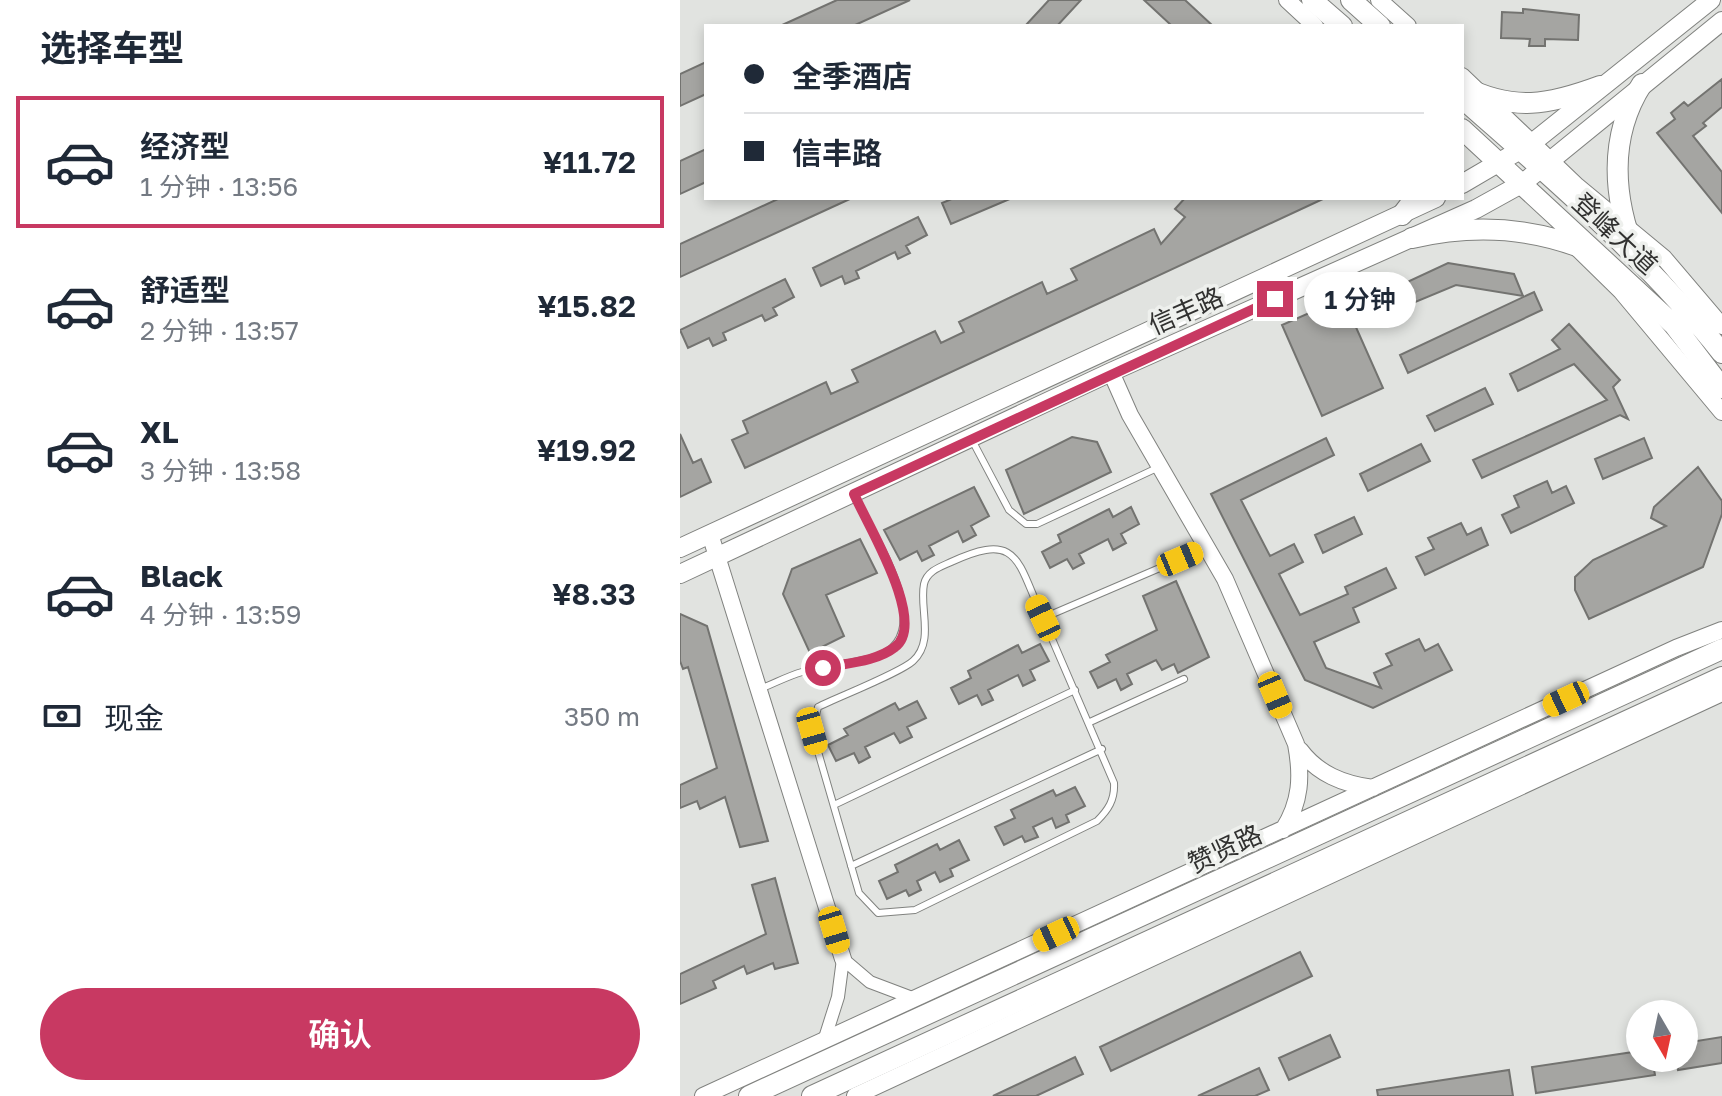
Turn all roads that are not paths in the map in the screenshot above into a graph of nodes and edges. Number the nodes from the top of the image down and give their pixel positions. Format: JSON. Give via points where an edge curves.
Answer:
{"nodes":[{"id":1,"x":1287,"y":0,"type":"edge"},
{"id":2,"x":1312,"y":0,"type":"edge"},
{"id":3,"x":1351,"y":0,"type":"edge"},
{"id":4,"x":1379,"y":0,"type":"edge"},
{"id":5,"x":1711,"y":0,"type":"edge"},
{"id":6,"x":1722,"y":21,"type":"edge"},
{"id":7,"x":1313,"y":24,"type":"edge"},
{"id":8,"x":1340,"y":24,"type":"edge"},
{"id":9,"x":1378,"y":24,"type":"edge"},
{"id":10,"x":1406,"y":24,"type":"edge"},
{"id":11,"x":1642,"y":84,"type":"junction"},
{"id":12,"x":1600,"y":86,"type":"junction"},
{"id":13,"x":1472,"y":97,"type":"edge"},
{"id":14,"x":1464,"y":131,"type":"edge"},
{"id":15,"x":1464,"y":143,"type":"edge"},
{"id":16,"x":1526,"y":147,"type":"junction"},
{"id":17,"x":1496,"y":166,"type":"junction"},
{"id":18,"x":1532,"y":176,"type":"junction"},
{"id":19,"x":1464,"y":183,"type":"edge"},
{"id":20,"x":1413,"y":200,"type":"edge"},
{"id":21,"x":1432,"y":200,"type":"edge"},
{"id":22,"x":1402,"y":215,"type":"junction"},
{"id":23,"x":1625,"y":226,"type":"junction"},
{"id":24,"x":1412,"y":238,"type":"junction"},
{"id":25,"x":1572,"y":244,"type":"junction"},
{"id":26,"x":1606,"y":258,"type":"junction"},
{"id":27,"x":1639,"y":263,"type":"junction"},
{"id":28,"x":1722,"y":326,"type":"edge"},
{"id":29,"x":1722,"y":353,"type":"edge"},
{"id":30,"x":1111,"y":372,"type":"junction"},
{"id":31,"x":1722,"y":388,"type":"edge"},
{"id":32,"x":1722,"y":412,"type":"edge"},
{"id":33,"x":972,"y":438,"type":"junction"},
{"id":34,"x":1160,"y":467,"type":"junction"},
{"id":35,"x":854,"y":494,"type":"junction"},
{"id":36,"x":710,"y":534,"type":"junction"},
{"id":37,"x":1207,"y":547,"type":"junction"},
{"id":38,"x":680,"y":548,"type":"edge"},
{"id":39,"x":718,"y":556,"type":"junction"},
{"id":40,"x":680,"y":574,"type":"edge"},
{"id":41,"x":1043,"y":618,"type":"junction"},
{"id":42,"x":1722,"y":630,"type":"edge"},
{"id":43,"x":1722,"y":649,"type":"edge"},
{"id":44,"x":1184,"y":679,"type":"dead end"},
{"id":45,"x":1721,"y":682,"type":"edge"},
{"id":46,"x":760,"y":689,"type":"junction"},
{"id":47,"x":1075,"y":690,"type":"junction"},
{"id":48,"x":1090,"y":722,"type":"junction"},
{"id":49,"x":1296,"y":744,"type":"junction"},
{"id":50,"x":1102,"y":749,"type":"junction"},
{"id":51,"x":1373,"y":788,"type":"junction"},
{"id":52,"x":834,"y":805,"type":"junction"},
{"id":53,"x":1283,"y":830,"type":"junction"},
{"id":54,"x":851,"y":866,"type":"junction"},
{"id":55,"x":843,"y":959,"type":"junction"},
{"id":56,"x":915,"y":999,"type":"junction"},
{"id":57,"x":824,"y":1041,"type":"junction"},
{"id":58,"x":703,"y":1096,"type":"edge"},
{"id":59,"x":749,"y":1096,"type":"edge"},
{"id":60,"x":812,"y":1096,"type":"edge"},
{"id":61,"x":855,"y":1096,"type":"edge"}],
"edges":[{"from":1,"to":7,"type":"street"},
{"from":2,"to":8,"type":"main road"},
{"from":3,"to":9,"type":"main road"},
{"from":4,"to":10,"type":"street"},
{"from":5,"to":12,"type":"main road"},
{"from":6,"to":11,"type":"main road","name":"信丰路"},
{"from":11,"to":18,"type":"main road","name":"信丰路"},
{"from":11,"to":23,"type":"main road","via":[[1626,116],[1619,148],[1617,182]]},
{"from":12,"to":13,"type":"main road","via":[[1542,105]]},
{"from":12,"to":16,"type":"main road"},
{"from":13,"to":16,"type":"main road","name":"登峰大道"},
{"from":14,"to":17,"type":"main road","name":"登峰大道"},
{"from":15,"to":17,"type":"street"},
{"from":16,"to":17,"type":"main road"},
{"from":16,"to":18,"type":"main road","name":"登峰大道"},
{"from":17,"to":18,"type":"main road","name":"登峰大道"},
{"from":17,"to":19,"type":"main road"},
{"from":18,"to":23,"type":"street"},
{"from":18,"to":24,"type":"main road","name":"信丰路"},
{"from":18,"to":25,"type":"street"},
{"from":18,"to":26,"type":"main road","name":"登峰大道"},
{"from":18,"to":27,"type":"main road","name":"登峰大道"},
{"from":20,"to":22,"type":"main road"},
{"from":21,"to":22,"type":"main road","name":"信丰路"},
{"from":22,"to":36,"type":"main road","name":"信丰路"},
{"from":23,"to":27,"type":"main road"},
{"from":23,"to":28,"type":"street","via":[[1664,258]]},
{"from":24,"to":25,"type":"main road","via":[[1492,229]]},
{"from":24,"to":30,"type":"main road","name":"信丰路"},
{"from":25,"to":26,"type":"main road"},
{"from":25,"to":32,"type":"street","via":[[1621,291]]},
{"from":26,"to":31,"type":"main road","name":"登峰大道","via":[[1674,325]]},
{"from":27,"to":29,"type":"main road","name":"登峰大道","via":[[1689,311]]},
{"from":30,"to":33,"type":"main road","name":"信丰路"},
{"from":30,"to":34,"type":"street"},
{"from":33,"to":34,"type":"lane","via":[[1009,510],[1026,524],[1037,524]]},
{"from":33,"to":35,"type":"main road","name":"信丰路"},
{"from":34,"to":37,"type":"street"},
{"from":35,"to":39,"type":"main road","name":"信丰路"},
{"from":35,"to":46,"type":"lane","via":[[904,604],[904,633],[897,646],[878,656],[803,672]]},
{"from":36,"to":38,"type":"main road","name":"信丰路"},
{"from":36,"to":39,"type":"street"},
{"from":37,"to":41,"type":"lane"},
{"from":37,"to":49,"type":"street"},
{"from":39,"to":40,"type":"main road","name":"信丰路"},
{"from":39,"to":46,"type":"street"},
{"from":41,"to":47,"type":"lane"},
{"from":41,"to":52,"type":"lane","via":[[1015,558],[996,547],[982,547],[932,571],[923,588],[924,640],[913,662],[818,707],[812,731]]},
{"from":42,"to":51,"type":"street"},
{"from":43,"to":59,"type":"main road","name":"赞贤路"},
{"from":44,"to":48,"type":"lane"},
{"from":45,"to":60,"type":"main road","name":"赞贤路"},
{"from":45,"to":61,"type":"street"},
{"from":46,"to":55,"type":"street"},
{"from":47,"to":48,"type":"lane"},
{"from":47,"to":52,"type":"lane"},
{"from":48,"to":50,"type":"lane"},
{"from":49,"to":51,"type":"street","via":[[1324,773]]},
{"from":49,"to":53,"type":"street","via":[[1300,782]]},
{"from":50,"to":54,"type":"lane"},
{"from":50,"to":54,"type":"lane","via":[[1115,795],[1097,821],[915,910],[878,913],[859,893]]},
{"from":51,"to":53,"type":"street"},
{"from":52,"to":54,"type":"lane"},
{"from":53,"to":56,"type":"street"},
{"from":55,"to":56,"type":"street","via":[[870,982]]},
{"from":55,"to":57,"type":"street"},
{"from":56,"to":57,"type":"street"},
{"from":57,"to":58,"type":"street"}]}
